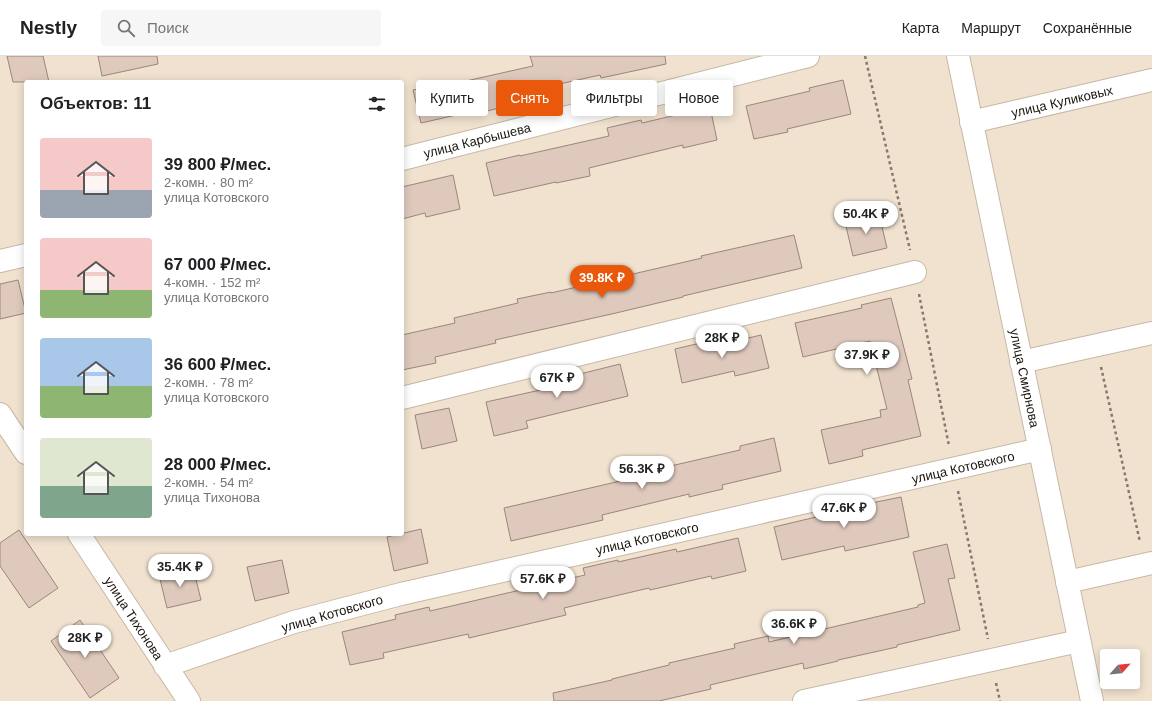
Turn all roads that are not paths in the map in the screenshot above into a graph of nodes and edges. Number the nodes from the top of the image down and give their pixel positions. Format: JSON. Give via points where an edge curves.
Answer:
{"nodes":[{"id":1,"x":808,"y":56,"type":"edge"},
{"id":2,"x":958,"y":56,"type":"edge"},
{"id":3,"x":1152,"y":80,"type":"edge"},
{"id":4,"x":971,"y":122,"type":"junction"},
{"id":5,"x":404,"y":158,"type":"edge"},
{"id":6,"x":24,"y":255,"type":"edge"},
{"id":7,"x":0,"y":261,"type":"edge"},
{"id":8,"x":915,"y":272,"type":"road end"},
{"id":9,"x":1152,"y":333,"type":"edge"},
{"id":10,"x":1021,"y":362,"type":"junction"},
{"id":11,"x":404,"y":398,"type":"edge"},
{"id":12,"x":0,"y":414,"type":"edge"},
{"id":13,"x":1040,"y":449,"type":"junction"},
{"id":14,"x":24,"y":450,"type":"edge"},
{"id":15,"x":80,"y":536,"type":"edge"},
{"id":16,"x":1149,"y":564,"type":"edge"},
{"id":17,"x":1067,"y":582,"type":"junction"},
{"id":18,"x":1080,"y":641,"type":"junction"},
{"id":19,"x":165,"y":666,"type":"junction"},
{"id":20,"x":189,"y":701,"type":"edge"},
{"id":21,"x":804,"y":701,"type":"edge"},
{"id":22,"x":1092,"y":701,"type":"edge"}],
"edges":[{"from":1,"to":5,"type":"street","name":"улица Карбышева"},
{"from":2,"to":4,"type":"street","name":"улица Смирнова"},
{"from":3,"to":4,"type":"street","name":"улица Куликовых"},
{"from":4,"to":10,"type":"street","name":"улица Смирнова"},
{"from":6,"to":7,"type":"street"},
{"from":8,"to":11,"type":"street"},
{"from":9,"to":10,"type":"street"},
{"from":10,"to":13,"type":"street","name":"улица Смирнова"},
{"from":12,"to":14,"type":"street"},
{"from":13,"to":17,"type":"street","name":"улица Смирнова"},
{"from":13,"to":19,"type":"street","name":"улица Котовского","via":[[401,594],[294,622]]},
{"from":15,"to":19,"type":"street","name":"улица Тихонова"},
{"from":16,"to":17,"type":"street"},
{"from":17,"to":18,"type":"street","name":"улица Смирнова"},
{"from":18,"to":21,"type":"street"},
{"from":18,"to":22,"type":"street","name":"улица Смирнова"},
{"from":19,"to":20,"type":"street","name":"улица Тихонова"}]}
